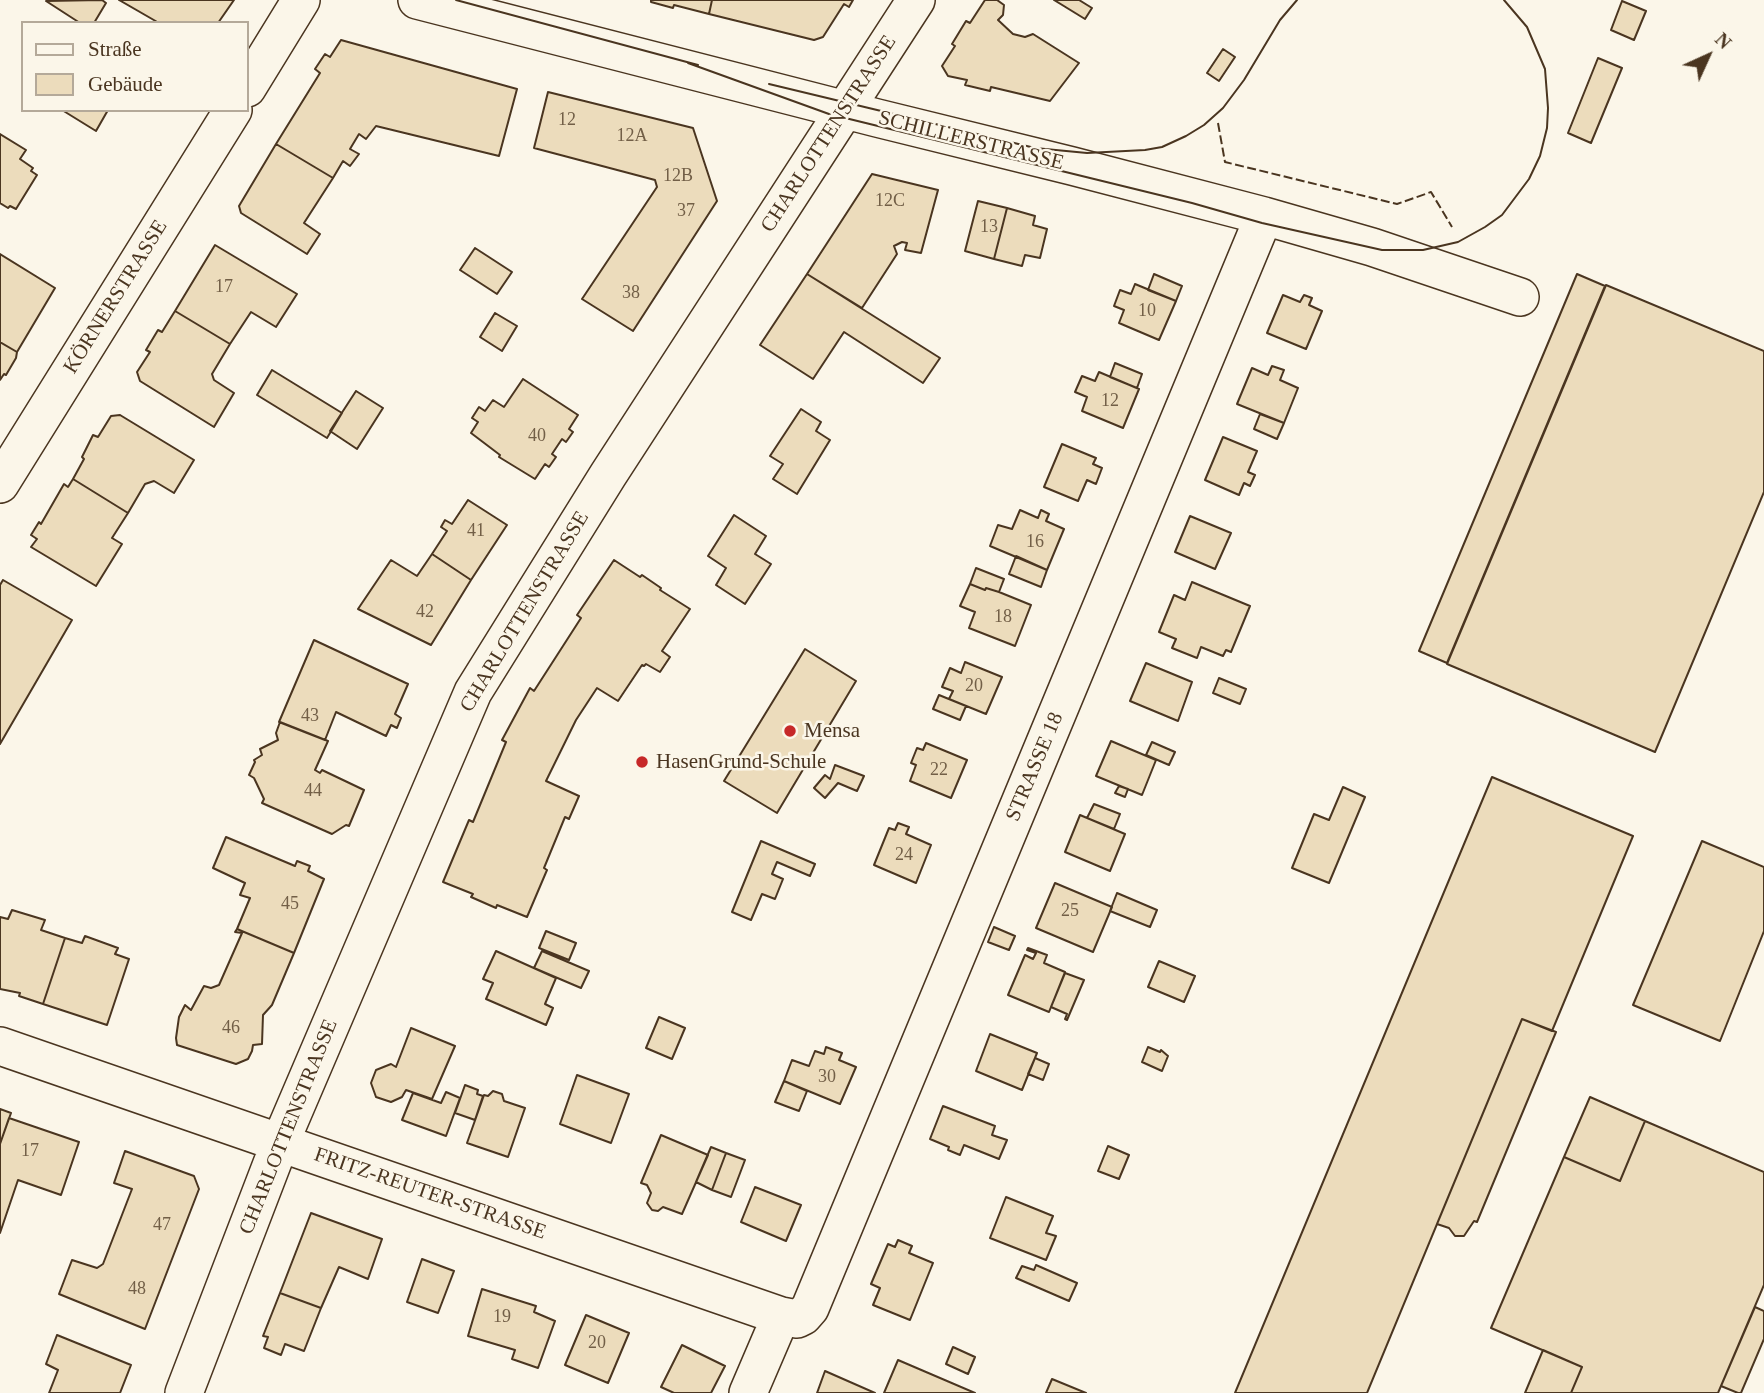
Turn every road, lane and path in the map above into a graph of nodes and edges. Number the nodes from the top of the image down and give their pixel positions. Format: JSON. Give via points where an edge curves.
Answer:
{"nodes":[{"id":1,"x":302,"y":0,"type":"edge"},
{"id":2,"x":417,"y":0,"type":"edge"},
{"id":3,"x":916,"y":0,"type":"edge"},
{"id":4,"x":248,"y":86,"type":"edge"},
{"id":5,"x":845,"y":110,"type":"junction"},
{"id":6,"x":232,"y":112,"type":"edge"},
{"id":7,"x":1264,"y":216,"type":"junction"},
{"id":8,"x":1520,"y":297,"type":"dead end"},
{"id":9,"x":0,"y":484,"type":"edge"},
{"id":10,"x":0,"y":1046,"type":"edge"},
{"id":11,"x":280,"y":1143,"type":"junction"},
{"id":12,"x":792,"y":1316,"type":"junction"},
{"id":13,"x":184,"y":1393,"type":"edge"},
{"id":14,"x":748,"y":1393,"type":"edge"}],
"edges":[{"from":1,"to":4,"type":"street"},
{"from":2,"to":5,"type":"street","name":"SCHILLERSTRASSE"},
{"from":3,"to":5,"type":"street","name":"CHARLOTTENSTRASSE"},
{"from":5,"to":7,"type":"street","name":"SCHILLERSTRASSE"},
{"from":5,"to":11,"type":"street","name":"CHARLOTTENSTRASSE","via":[[473,692]]},
{"from":6,"to":9,"type":"street","name":"KÖRNERSTRASSE"},
{"from":7,"to":8,"type":"street","name":"SCHILLERSTRASSE"},
{"from":7,"to":12,"type":"street","name":"STRASSE 18","via":[[810,1308]]},
{"from":10,"to":11,"type":"street","name":"FRITZ-REUTER-STRASSE"},
{"from":11,"to":12,"type":"street","name":"FRITZ-REUTER-STRASSE"},
{"from":11,"to":13,"type":"street","name":"CHARLOTTENSTRASSE"},
{"from":12,"to":14,"type":"street"}]}
